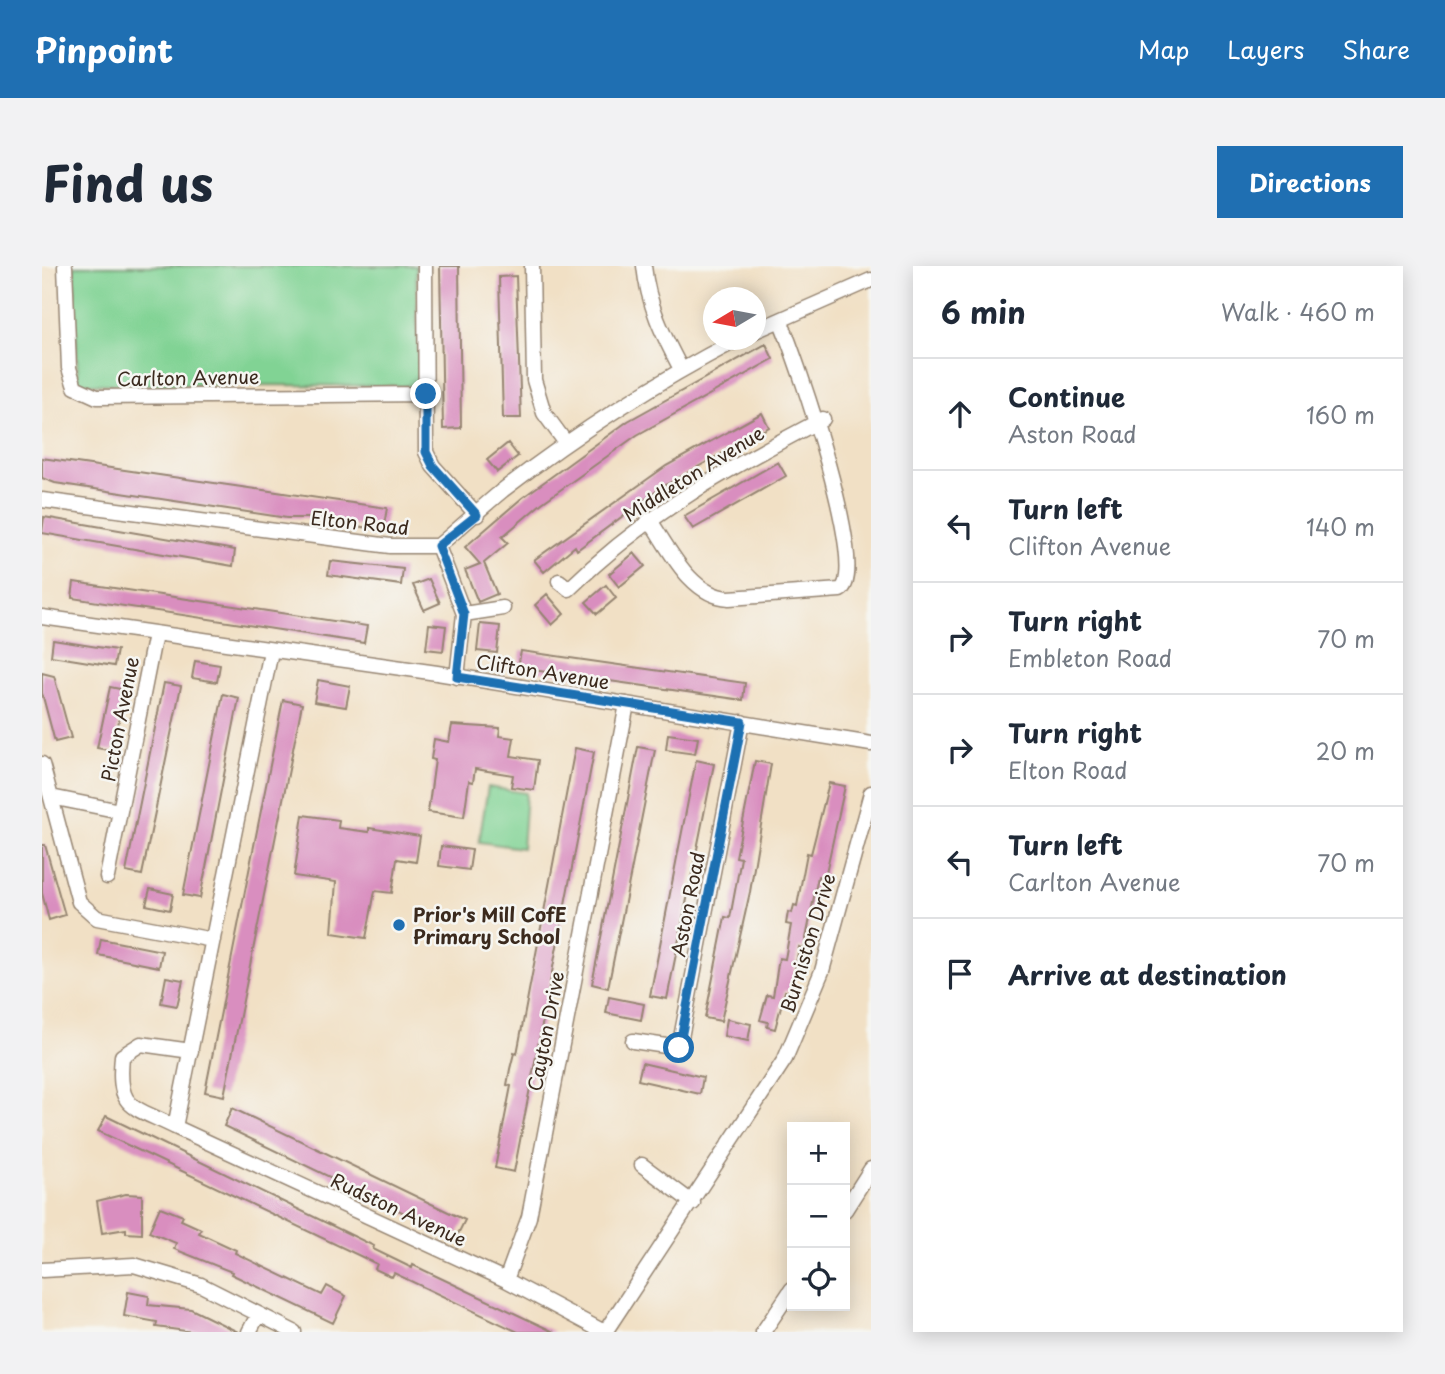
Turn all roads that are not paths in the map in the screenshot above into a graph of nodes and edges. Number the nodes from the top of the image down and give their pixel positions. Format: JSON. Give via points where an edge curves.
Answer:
{"nodes":[{"id":1,"x":65,"y":266,"type":"edge"},
{"id":2,"x":425,"y":266,"type":"edge"},
{"id":3,"x":532,"y":266,"type":"edge"},
{"id":4,"x":644,"y":266,"type":"edge"},
{"id":5,"x":871,"y":280,"type":"edge"},
{"id":6,"x":780,"y":320,"type":"junction"},
{"id":7,"x":766,"y":326,"type":"edge"},
{"id":8,"x":718,"y":350,"type":"edge"},
{"id":9,"x":681,"y":369,"type":"junction"},
{"id":10,"x":426,"y":394,"type":"junction"},
{"id":11,"x":823,"y":419,"type":"junction"},
{"id":12,"x":566,"y":443,"type":"junction"},
{"id":13,"x":849,"y":484,"type":"dead end"},
{"id":14,"x":42,"y":500,"type":"edge"},
{"id":15,"x":477,"y":515,"type":"junction"},
{"id":16,"x":649,"y":519,"type":"junction"},
{"id":17,"x":859,"y":532,"type":"dead end"},
{"id":18,"x":438,"y":546,"type":"junction"},
{"id":19,"x":559,"y":581,"type":"dead end"},
{"id":20,"x":502,"y":608,"type":"dead end"},
{"id":21,"x":464,"y":614,"type":"junction"},
{"id":22,"x":42,"y":617,"type":"edge"},
{"id":23,"x":155,"y":634,"type":"junction"},
{"id":24,"x":271,"y":652,"type":"junction"},
{"id":25,"x":457,"y":677,"type":"junction"},
{"id":26,"x":627,"y":704,"type":"junction"},
{"id":27,"x":742,"y":722,"type":"junction"},
{"id":28,"x":871,"y":744,"type":"edge"},
{"id":29,"x":42,"y":764,"type":"edge"},
{"id":30,"x":871,"y":793,"type":"edge"},
{"id":31,"x":51,"y":797,"type":"junction"},
{"id":32,"x":121,"y":811,"type":"junction"},
{"id":33,"x":107,"y":877,"type":"dead end"},
{"id":34,"x":213,"y":940,"type":"junction"},
{"id":35,"x":634,"y":1041,"type":"dead end"},
{"id":36,"x":191,"y":1051,"type":"junction"},
{"id":37,"x":175,"y":1127,"type":"junction"},
{"id":38,"x":642,"y":1165,"type":"dead end"},
{"id":39,"x":871,"y":1169,"type":"edge"},
{"id":40,"x":850,"y":1202,"type":"edge"},
{"id":41,"x":693,"y":1203,"type":"junction"},
{"id":42,"x":42,"y":1270,"type":"edge"},
{"id":43,"x":506,"y":1280,"type":"junction"},
{"id":44,"x":787,"y":1296,"type":"edge"},
{"id":45,"x":258,"y":1315,"type":"junction"},
{"id":46,"x":249,"y":1332,"type":"edge"},
{"id":47,"x":294,"y":1332,"type":"edge"},
{"id":48,"x":605,"y":1332,"type":"edge"},
{"id":49,"x":763,"y":1332,"type":"edge"}],
"edges":[{"from":1,"to":10,"type":"street","name":"Carlton Avenue","via":[[69,368],[75,387],[97,397]]},
{"from":2,"to":10,"type":"street"},
{"from":3,"to":12,"type":"street","via":[[534,380],[544,413]]},
{"from":4,"to":9,"type":"street","via":[[657,324]]},
{"from":5,"to":6,"type":"street"},
{"from":6,"to":7,"type":"street"},
{"from":6,"to":11,"type":"street"},
{"from":8,"to":9,"type":"street"},
{"from":9,"to":12,"type":"street"},
{"from":10,"to":15,"type":"street","via":[[426,452]]},
{"from":11,"to":13,"type":"street"},
{"from":11,"to":16,"type":"street","name":"Middleton Avenue"},
{"from":12,"to":15,"type":"street"},
{"from":14,"to":18,"type":"street","name":"Elton Road","via":[[390,547]]},
{"from":15,"to":18,"type":"street"},
{"from":16,"to":17,"type":"street","via":[[698,587],[720,597],[850,588],[860,574]]},
{"from":16,"to":19,"type":"street","name":"Middleton Avenue","via":[[569,589]]},
{"from":18,"to":21,"type":"street"},
{"from":20,"to":21,"type":"street"},
{"from":21,"to":25,"type":"street"},
{"from":22,"to":23,"type":"street","name":"Clifton Avenue"},
{"from":23,"to":24,"type":"street","name":"Clifton Avenue"},
{"from":23,"to":32,"type":"street","name":"Picton Avenue"},
{"from":24,"to":25,"type":"street","name":"Clifton Avenue"},
{"from":24,"to":34,"type":"street"},
{"from":25,"to":26,"type":"street","name":"Clifton Avenue"},
{"from":26,"to":27,"type":"street","name":"Clifton Avenue"},
{"from":26,"to":43,"type":"street","name":"Cayton Drive","via":[[529,1217]]},
{"from":27,"to":28,"type":"street","name":"Clifton Avenue"},
{"from":27,"to":35,"type":"street","name":"Aston Road","via":[[679,1048]]},
{"from":29,"to":31,"type":"street"},
{"from":30,"to":41,"type":"street","name":"Burniston Drive","via":[[822,971],[804,1019],[765,1094]]},
{"from":31,"to":32,"type":"street","name":"Picton Avenue"},
{"from":31,"to":34,"type":"street","via":[[79,902],[97,918]]},
{"from":32,"to":33,"type":"street","name":"Picton Avenue"},
{"from":34,"to":36,"type":"street"},
{"from":36,"to":37,"type":"street"},
{"from":36,"to":37,"type":"street","name":"Rudston Avenue","via":[[141,1044],[122,1056],[119,1087],[129,1104]]},
{"from":37,"to":43,"type":"street","name":"Rudston Avenue"},
{"from":38,"to":41,"type":"street"},
{"from":39,"to":40,"type":"street"},
{"from":41,"to":48,"type":"street","name":"Burniston Drive"},
{"from":42,"to":45,"type":"street","via":[[134,1265],[201,1285]]},
{"from":43,"to":48,"type":"street","name":"Rudston Avenue"},
{"from":44,"to":49,"type":"street"},
{"from":45,"to":46,"type":"street"},
{"from":45,"to":47,"type":"street"}]}
